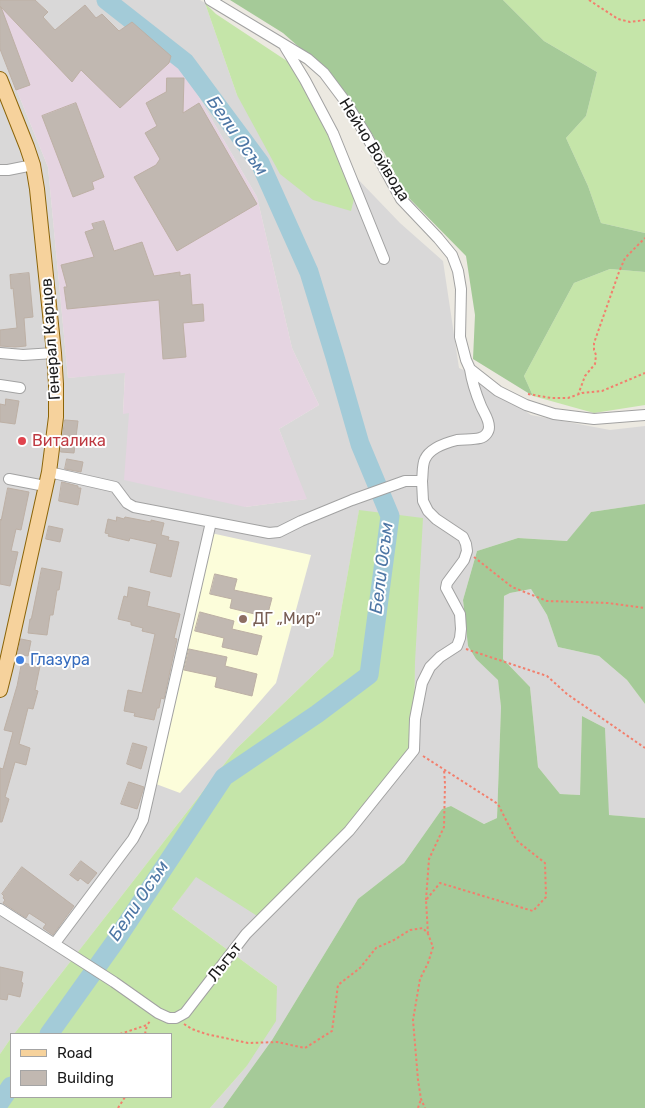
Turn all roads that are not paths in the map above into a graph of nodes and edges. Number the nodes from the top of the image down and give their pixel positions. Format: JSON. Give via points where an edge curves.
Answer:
{"nodes":[{"id":1,"x":210,"y":0,"type":"edge"},
{"id":2,"x":283,"y":44,"type":"junction"},
{"id":3,"x":0,"y":79,"type":"edge"},
{"id":4,"x":33,"y":164,"type":"junction"},
{"id":5,"x":0,"y":170,"type":"edge"},
{"id":6,"x":384,"y":258,"type":"dead end"},
{"id":7,"x":0,"y":353,"type":"edge"},
{"id":8,"x":54,"y":353,"type":"junction"},
{"id":9,"x":470,"y":369,"type":"junction"},
{"id":10,"x":0,"y":385,"type":"edge"},
{"id":11,"x":20,"y":388,"type":"dead end"},
{"id":12,"x":645,"y":415,"type":"edge"},
{"id":13,"x":49,"y":472,"type":"junction"},
{"id":14,"x":9,"y":479,"type":"dead end"},
{"id":15,"x":422,"y":481,"type":"junction"},
{"id":16,"x":46,"y":486,"type":"junction"},
{"id":17,"x":211,"y":522,"type":"junction"},
{"id":18,"x":0,"y":690,"type":"edge"},
{"id":19,"x":0,"y":909,"type":"edge"},
{"id":20,"x":54,"y":943,"type":"junction"}],
"edges":[{"from":1,"to":2,"type":"street","name":"Нейчо Войвода"},
{"from":2,"to":6,"type":"street","via":[[334,133]]},
{"from":2,"to":9,"type":"street","name":"Нейчо Войвода","via":[[324,73],[354,115],[401,198],[452,255],[461,288],[460,337]]},
{"from":3,"to":4,"type":"main road","name":"Генерал Карцов"},
{"from":4,"to":5,"type":"street"},
{"from":4,"to":8,"type":"main road","name":"Генерал Карцов"},
{"from":7,"to":8,"type":"street"},
{"from":8,"to":13,"type":"main road","name":"Генерал Карцов","via":[[56,417]]},
{"from":9,"to":12,"type":"street","via":[[501,392],[554,414],[594,419]]},
{"from":9,"to":15,"type":"street","name":"Нейчо Войвода","via":[[489,430],[480,438],[457,440],[428,453]]},
{"from":10,"to":11,"type":"street"},
{"from":13,"to":16,"type":"main road","name":"Генерал Карцов"},
{"from":13,"to":17,"type":"street","via":[[115,487],[134,507]]},
{"from":14,"to":16,"type":"street"},
{"from":15,"to":17,"type":"street","via":[[404,481],[389,486],[279,532]]},
{"from":15,"to":20,"type":"street","name":"Лъгът","via":[[423,501],[428,511],[463,537],[466,551],[464,560],[446,588],[460,614],[460,638],[457,646],[430,667],[422,683],[415,719],[414,750],[349,831],[246,934],[189,1009],[176,1018],[158,1013]]},
{"from":16,"to":18,"type":"main road","name":"Генерал Карцов"},
{"from":17,"to":20,"type":"street","via":[[144,820]]},
{"from":19,"to":20,"type":"street"}]}
